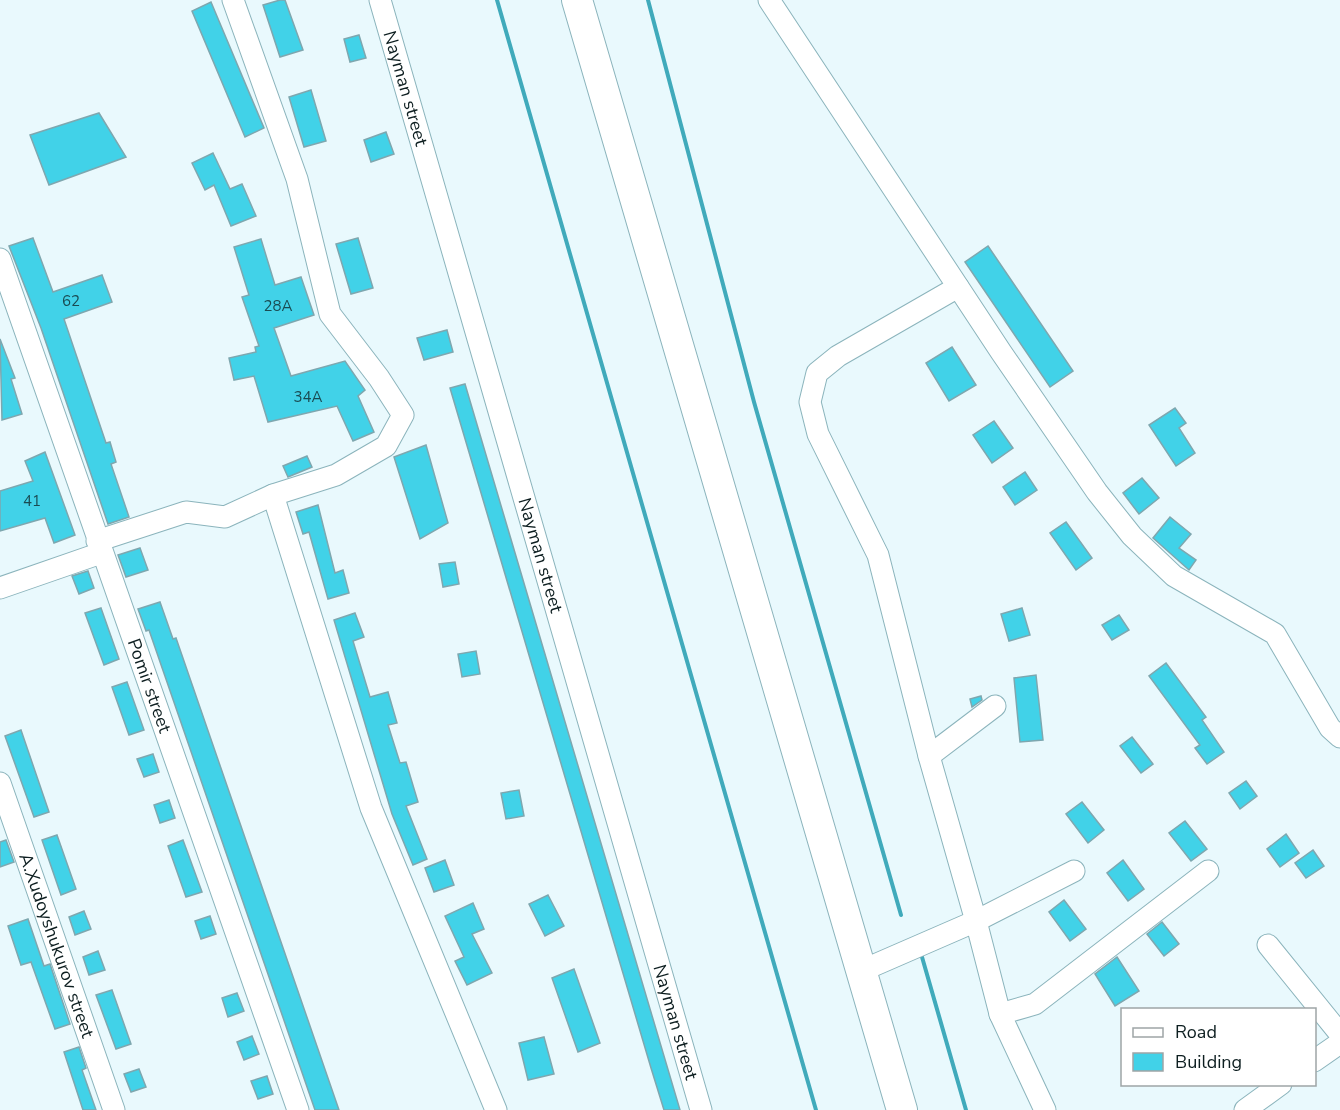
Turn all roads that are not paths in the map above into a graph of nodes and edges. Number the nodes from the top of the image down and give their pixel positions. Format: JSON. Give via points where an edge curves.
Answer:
{"nodes":[{"id":1,"x":232,"y":0,"type":"edge"},
{"id":2,"x":380,"y":0,"type":"edge"},
{"id":3,"x":577,"y":0,"type":"edge"},
{"id":4,"x":769,"y":0,"type":"edge"},
{"id":5,"x":0,"y":259,"type":"edge"},
{"id":6,"x":958,"y":287,"type":"junction"},
{"id":7,"x":273,"y":495,"type":"junction"},
{"id":8,"x":99,"y":547,"type":"junction"},
{"id":9,"x":0,"y":588,"type":"edge"},
{"id":10,"x":995,"y":706,"type":"dead end"},
{"id":11,"x":1340,"y":737,"type":"edge"},
{"id":12,"x":929,"y":756,"type":"junction"},
{"id":13,"x":0,"y":783,"type":"edge"},
{"id":14,"x":1074,"y":871,"type":"dead end"},
{"id":15,"x":1208,"y":871,"type":"dead end"},
{"id":16,"x":976,"y":921,"type":"junction"},
{"id":17,"x":1268,"y":945,"type":"dead end"},
{"id":18,"x":861,"y":971,"type":"junction"},
{"id":19,"x":1000,"y":1014,"type":"junction"},
{"id":20,"x":1340,"y":1034,"type":"edge"},
{"id":21,"x":1340,"y":1042,"type":"edge"},
{"id":22,"x":1316,"y":1060,"type":"edge"},
{"id":23,"x":1278,"y":1086,"type":"edge"},
{"id":24,"x":114,"y":1110,"type":"edge"},
{"id":25,"x":298,"y":1110,"type":"edge"},
{"id":26,"x":496,"y":1110,"type":"edge"},
{"id":27,"x":701,"y":1110,"type":"edge"},
{"id":28,"x":902,"y":1110,"type":"edge"},
{"id":29,"x":1045,"y":1110,"type":"edge"},
{"id":30,"x":1245,"y":1110,"type":"edge"}],
"edges":[{"from":1,"to":7,"type":"street","via":[[297,179],[330,314],[403,415],[386,446],[336,475]]},
{"from":2,"to":27,"type":"street","name":"Nayman street"},
{"from":3,"to":18,"type":"highway"},
{"from":4,"to":6,"type":"street"},
{"from":5,"to":8,"type":"street","name":"Pomir street"},
{"from":6,"to":11,"type":"street","via":[[1097,492],[1132,536],[1174,576],[1275,634],[1330,728]]},
{"from":6,"to":12,"type":"street","via":[[838,356],[817,373],[810,402],[818,434],[878,555]]},
{"from":7,"to":8,"type":"street","via":[[225,517],[186,512]]},
{"from":7,"to":26,"type":"street","via":[[371,808]]},
{"from":8,"to":9,"type":"street"},
{"from":8,"to":25,"type":"street","name":"Pomir street"},
{"from":10,"to":12,"type":"street"},
{"from":12,"to":16,"type":"street"},
{"from":13,"to":24,"type":"street","name":"A.Xudoyshukurov street"},
{"from":14,"to":16,"type":"street"},
{"from":15,"to":19,"type":"street","via":[[1035,1004]]},
{"from":16,"to":18,"type":"street"},
{"from":16,"to":19,"type":"street"},
{"from":17,"to":20,"type":"street"},
{"from":18,"to":28,"type":"highway"},
{"from":19,"to":29,"type":"street"},
{"from":21,"to":22,"type":"street"},
{"from":23,"to":30,"type":"street"}]}
